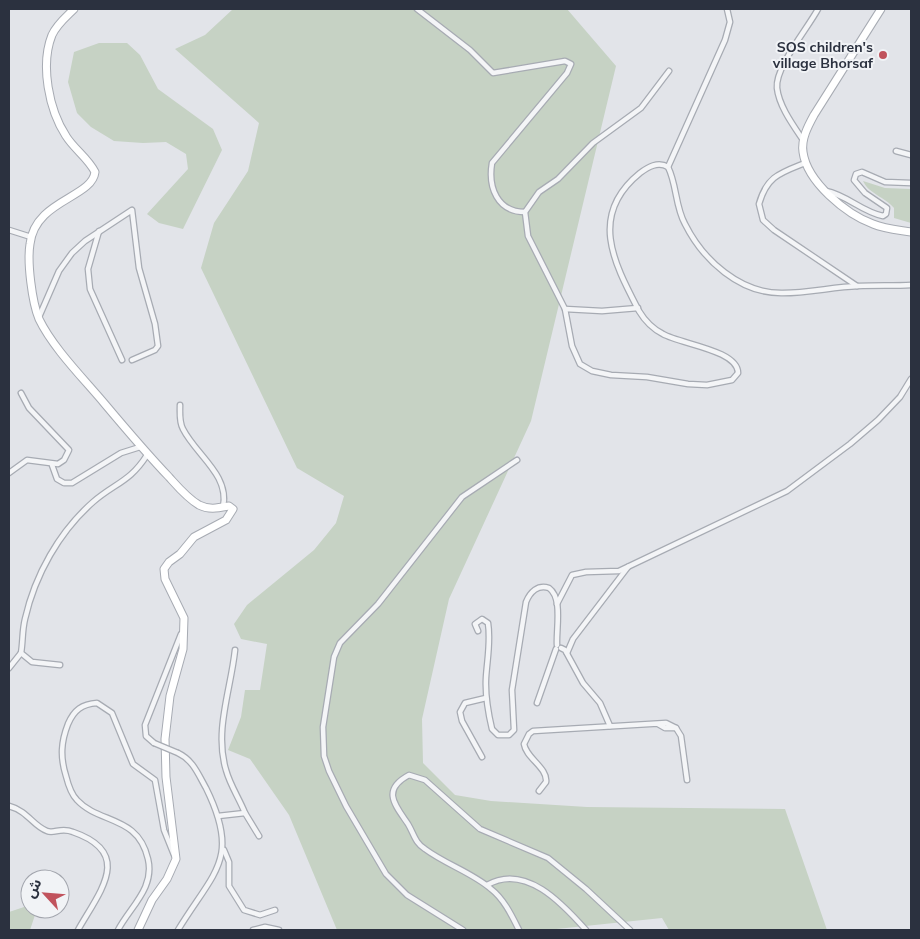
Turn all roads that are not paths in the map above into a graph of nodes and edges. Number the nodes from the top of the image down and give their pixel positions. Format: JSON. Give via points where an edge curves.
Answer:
{"nodes":[{"id":1,"x":74,"y":9,"type":"edge"},
{"id":2,"x":417,"y":9,"type":"edge"},
{"id":3,"x":727,"y":9,"type":"edge"},
{"id":4,"x":818,"y":9,"type":"edge"},
{"id":5,"x":881,"y":9,"type":"edge"},
{"id":6,"x":669,"y":71,"type":"dead end"},
{"id":7,"x":804,"y":141,"type":"junction"},
{"id":8,"x":896,"y":151,"type":"dead end"},
{"id":9,"x":911,"y":155,"type":"edge"},
{"id":10,"x":806,"y":163,"type":"junction"},
{"id":11,"x":668,"y":166,"type":"junction"},
{"id":12,"x":911,"y":183,"type":"edge"},
{"id":13,"x":825,"y":191,"type":"junction"},
{"id":14,"x":525,"y":212,"type":"junction"},
{"id":15,"x":9,"y":230,"type":"edge"},
{"id":16,"x":99,"y":231,"type":"junction"},
{"id":17,"x":911,"y":232,"type":"edge"},
{"id":18,"x":31,"y":237,"type":"junction"},
{"id":19,"x":856,"y":286,"type":"junction"},
{"id":20,"x":911,"y":286,"type":"edge"},
{"id":21,"x":638,"y":308,"type":"junction"},
{"id":22,"x":565,"y":309,"type":"junction"},
{"id":23,"x":39,"y":318,"type":"junction"},
{"id":24,"x":122,"y":360,"type":"dead end"},
{"id":25,"x":132,"y":360,"type":"dead end"},
{"id":26,"x":911,"y":379,"type":"edge"},
{"id":27,"x":21,"y":393,"type":"dead end"},
{"id":28,"x":180,"y":406,"type":"dead end"},
{"id":29,"x":140,"y":448,"type":"junction"},
{"id":30,"x":147,"y":454,"type":"junction"},
{"id":31,"x":517,"y":460,"type":"dead end"},
{"id":32,"x":52,"y":465,"type":"junction"},
{"id":33,"x":9,"y":472,"type":"edge"},
{"id":34,"x":223,"y":507,"type":"junction"},
{"id":35,"x":628,"y":567,"type":"junction"},
{"id":36,"x":557,"y":604,"type":"junction"},
{"id":37,"x":184,"y":628,"type":"junction"},
{"id":38,"x":478,"y":631,"type":"dead end"},
{"id":39,"x":558,"y":647,"type":"junction"},
{"id":40,"x":235,"y":650,"type":"dead end"},
{"id":41,"x":21,"y":653,"type":"junction"},
{"id":42,"x":567,"y":653,"type":"junction"},
{"id":43,"x":60,"y":665,"type":"dead end"},
{"id":44,"x":9,"y":668,"type":"edge"},
{"id":45,"x":486,"y":698,"type":"junction"},
{"id":46,"x":537,"y":703,"type":"dead end"},
{"id":47,"x":610,"y":726,"type":"junction"},
{"id":48,"x":482,"y":757,"type":"dead end"},
{"id":49,"x":687,"y":780,"type":"dead end"},
{"id":50,"x":539,"y":791,"type":"dead end"},
{"id":51,"x":9,"y":806,"type":"edge"},
{"id":52,"x":244,"y":813,"type":"junction"},
{"id":53,"x":218,"y":816,"type":"junction"},
{"id":54,"x":259,"y":836,"type":"dead end"},
{"id":55,"x":223,"y":848,"type":"junction"},
{"id":56,"x":176,"y":859,"type":"junction"},
{"id":57,"x":487,"y":885,"type":"junction"},
{"id":58,"x":275,"y":910,"type":"dead end"},
{"id":59,"x":78,"y":930,"type":"edge"},
{"id":60,"x":118,"y":930,"type":"edge"},
{"id":61,"x":138,"y":930,"type":"edge"},
{"id":62,"x":178,"y":930,"type":"edge"},
{"id":63,"x":253,"y":930,"type":"edge"},
{"id":64,"x":279,"y":930,"type":"edge"},
{"id":65,"x":463,"y":930,"type":"edge"},
{"id":66,"x":519,"y":930,"type":"edge"},
{"id":67,"x":586,"y":930,"type":"edge"},
{"id":68,"x":630,"y":930,"type":"edge"}],
"edges":[{"from":1,"to":18,"type":"main road","via":[[52,37],[48,59],[49,82],[58,122],[70,142],[93,167],[94,177],[86,187],[46,212]]},
{"from":2,"to":14,"type":"street","via":[[470,50],[492,73],[565,61],[571,64],[492,163],[490,178],[500,203],[510,211]]},
{"from":3,"to":11,"type":"street","via":[[730,22],[725,40]]},
{"from":4,"to":7,"type":"street","via":[[796,42],[777,87],[788,118]]},
{"from":5,"to":7,"type":"main road","via":[[814,115]]},
{"from":6,"to":14,"type":"street","via":[[641,108],[593,143],[558,179],[539,192]]},
{"from":7,"to":10,"type":"main road"},
{"from":8,"to":9,"type":"street"},
{"from":10,"to":13,"type":"main road"},
{"from":10,"to":19,"type":"street","via":[[771,179],[759,204],[763,220]]},
{"from":11,"to":19,"type":"street","via":[[676,202],[686,227],[706,255],[726,274],[746,285],[776,293]]},
{"from":11,"to":21,"type":"street","via":[[651,166],[633,180],[616,203],[611,221],[613,257]]},
{"from":12,"to":13,"type":"street","via":[[885,182],[862,172],[856,174],[854,180],[859,188],[887,208],[883,216],[840,194]]},
{"from":13,"to":17,"type":"main road","via":[[847,210],[874,225]]},
{"from":14,"to":22,"type":"street","via":[[528,236]]},
{"from":15,"to":18,"type":"street"},
{"from":16,"to":23,"type":"street","via":[[65,261]]},
{"from":16,"to":24,"type":"street","via":[[90,260],[89,282]]},
{"from":16,"to":25,"type":"street","via":[[128,211],[134,211],[138,268],[155,324],[158,346]]},
{"from":18,"to":23,"type":"main road","via":[[34,300]]},
{"from":19,"to":20,"type":"street"},
{"from":21,"to":22,"type":"street","via":[[602,312]]},
{"from":21,"to":22,"type":"street","via":[[650,325],[665,335],[725,355],[738,369],[736,377],[707,386],[592,370],[580,364],[575,356]]},
{"from":23,"to":29,"type":"main road"},
{"from":26,"to":35,"type":"street","via":[[900,397],[878,420],[787,491]]},
{"from":27,"to":32,"type":"street","via":[[29,408],[69,450],[64,460]]},
{"from":28,"to":34,"type":"street","via":[[182,428],[222,483]]},
{"from":29,"to":30,"type":"main road"},
{"from":29,"to":32,"type":"street","via":[[121,452],[72,483],[57,479]]},
{"from":30,"to":34,"type":"main road","via":[[185,495],[210,508]]},
{"from":30,"to":41,"type":"street","via":[[131,476],[92,503],[61,538],[28,605]]},
{"from":31,"to":65,"type":"street","via":[[457,502],[385,596],[340,644],[334,657],[323,726],[324,756],[329,771],[386,874],[408,895]]},
{"from":32,"to":33,"type":"street","via":[[35,459],[27,460]]},
{"from":34,"to":37,"type":"main road","via":[[233,509],[226,520],[194,537],[164,569],[165,580],[183,614]]},
{"from":35,"to":36,"type":"street","via":[[612,572],[572,575]]},
{"from":35,"to":42,"type":"street","via":[[573,639]]},
{"from":36,"to":39,"type":"street"},
{"from":36,"to":45,"type":"street","via":[[553,592],[543,586],[531,592],[526,602],[512,690],[515,726],[511,734],[501,736],[494,732]]},
{"from":37,"to":53,"type":"street","bridge":true,"via":[[145,725],[146,736],[188,758]]},
{"from":37,"to":56,"type":"main road","via":[[183,649],[170,696],[164,739]]},
{"from":38,"to":45,"type":"street","via":[[474,624],[482,618],[488,623],[490,633]]},
{"from":39,"to":42,"type":"street"},
{"from":39,"to":46,"type":"street"},
{"from":40,"to":52,"type":"street","via":[[221,734],[226,771]]},
{"from":41,"to":43,"type":"street","via":[[32,662]]},
{"from":41,"to":44,"type":"street"},
{"from":42,"to":47,"type":"street","via":[[583,683],[600,703]]},
{"from":45,"to":48,"type":"street","via":[[465,703],[460,712]]},
{"from":47,"to":49,"type":"street","via":[[658,724],[676,728],[681,736]]},
{"from":47,"to":50,"type":"street","via":[[538,729],[529,734],[525,748],[547,779]]},
{"from":51,"to":59,"type":"street","via":[[28,814],[46,831],[62,829],[97,842],[108,859],[103,885]]},
{"from":52,"to":53,"type":"street"},
{"from":52,"to":54,"type":"street"},
{"from":53,"to":55,"type":"street"},
{"from":55,"to":58,"type":"street","via":[[229,862],[229,886],[244,910],[260,915]]},
{"from":55,"to":62,"type":"street","via":[[220,865]]},
{"from":56,"to":60,"type":"street","via":[[164,830],[157,783],[131,761],[108,708],[97,702],[75,710],[62,742],[61,758],[71,792],[80,804],[130,829],[148,859],[148,884]]},
{"from":56,"to":61,"type":"main road"},
{"from":57,"to":66,"type":"street","via":[[505,905]]},
{"from":57,"to":67,"type":"street","via":[[503,878],[523,880],[544,890]]},
{"from":57,"to":68,"type":"street","via":[[426,851],[416,842],[408,824],[394,806],[394,789],[401,779],[409,775],[425,780],[480,829],[548,858]]},
{"from":63,"to":64,"type":"street","via":[[265,927]]}]}
